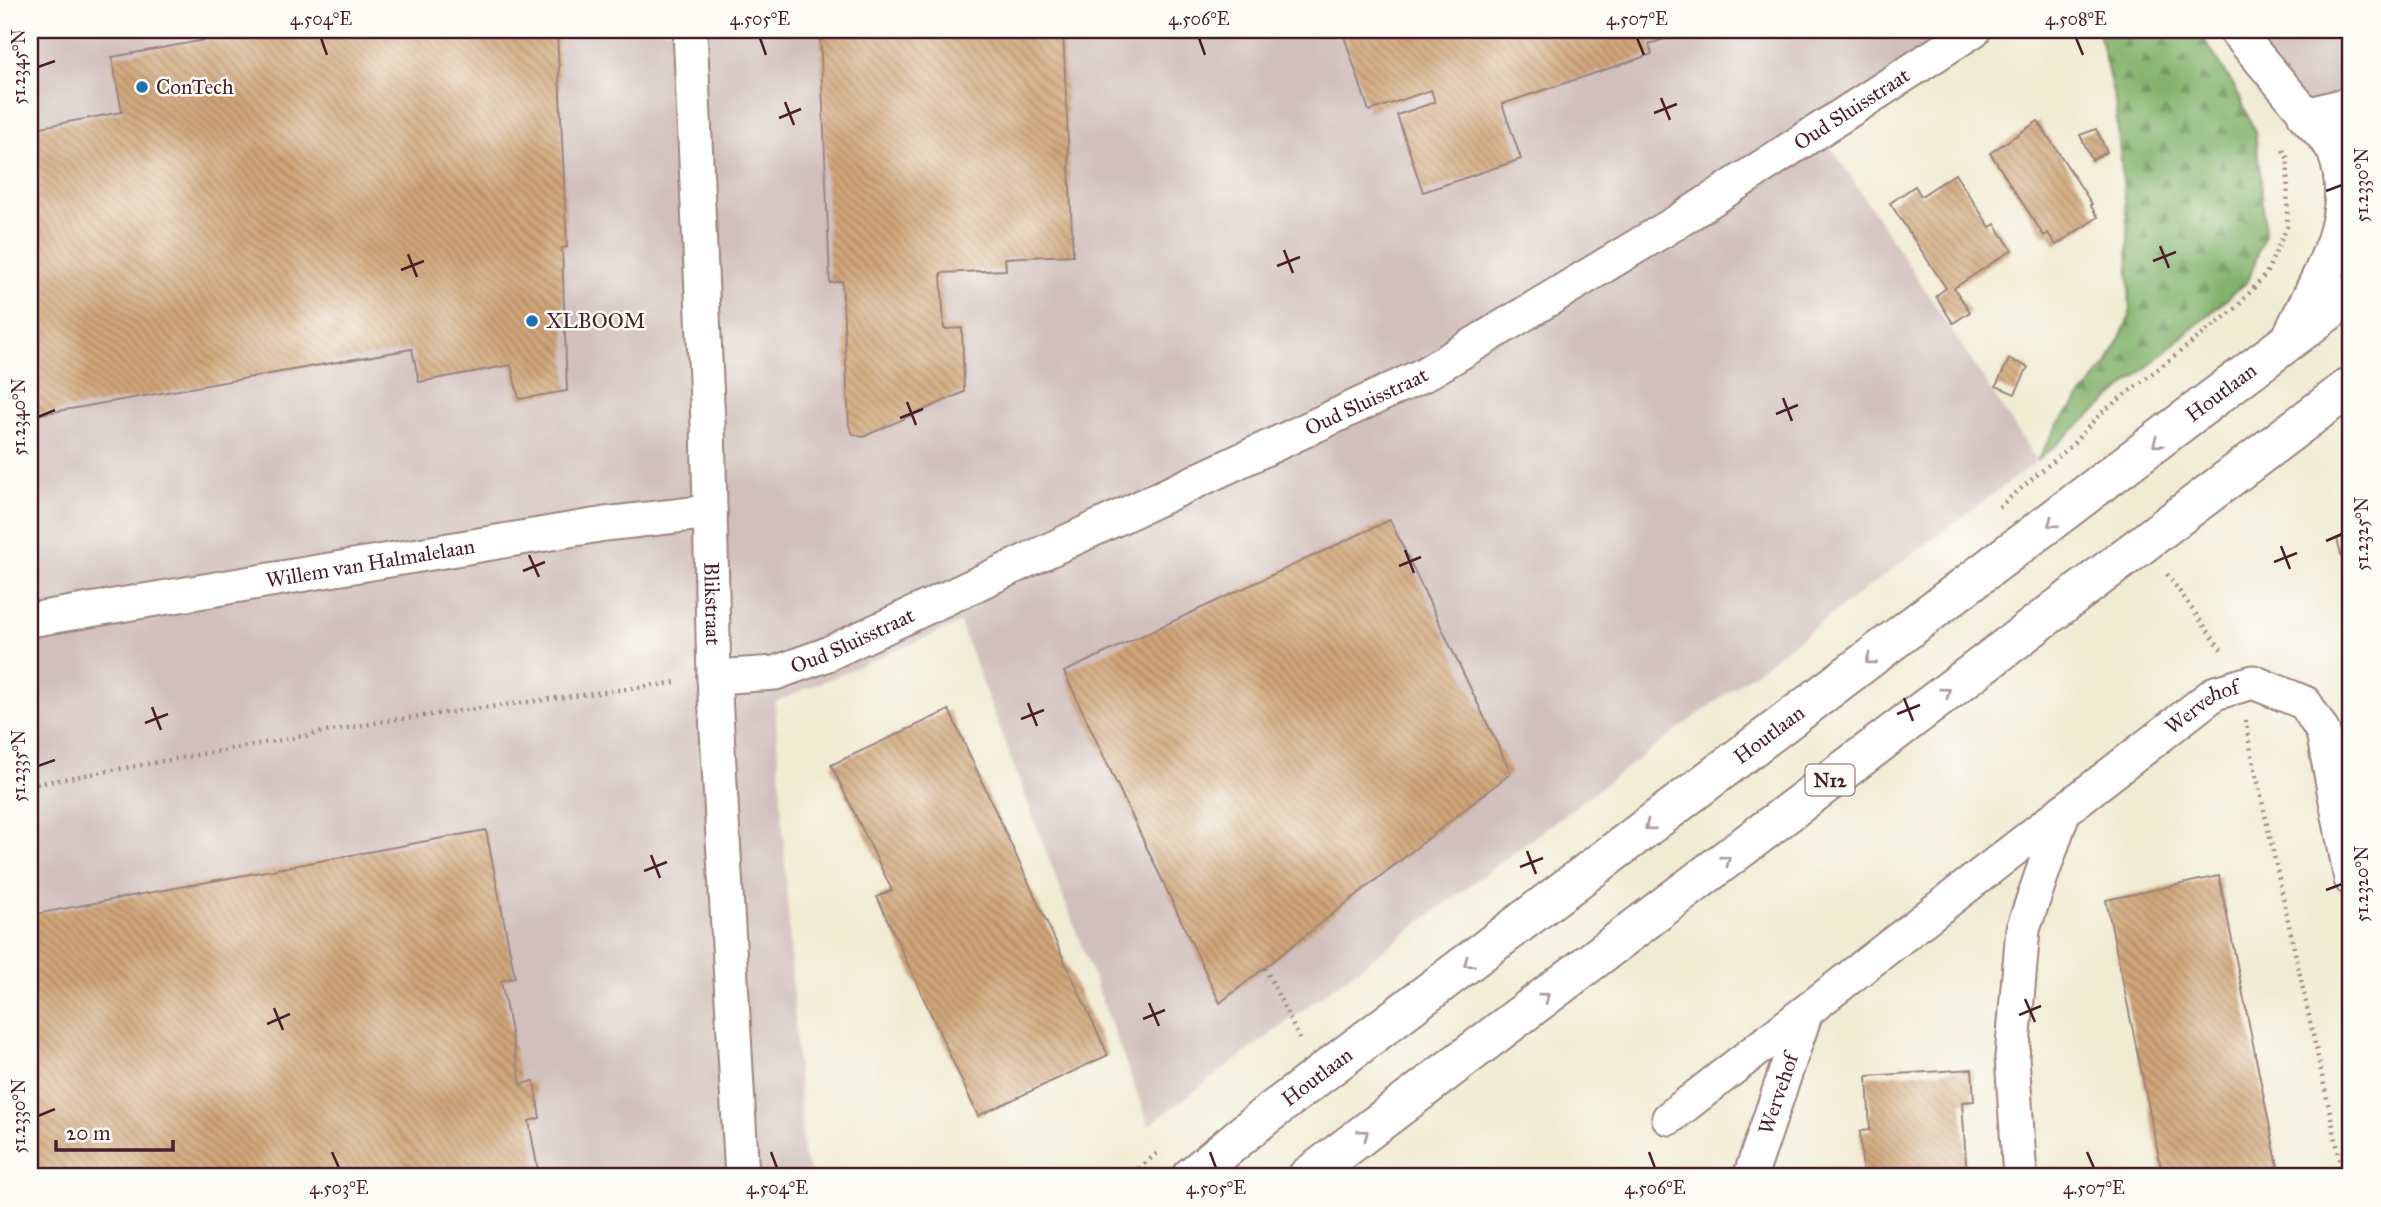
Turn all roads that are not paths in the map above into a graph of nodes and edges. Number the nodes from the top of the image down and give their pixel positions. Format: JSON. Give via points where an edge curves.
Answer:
{"nodes":[{"id":1,"x":690,"y":30,"type":"edge"},
{"id":2,"x":1974,"y":30,"type":"edge"},
{"id":3,"x":2235,"y":30,"type":"edge"},
{"id":4,"x":2351,"y":107,"type":"edge"},
{"id":5,"x":2307,"y":115,"type":"junction"},
{"id":6,"x":2344,"y":152,"type":"edge"},
{"id":7,"x":2351,"y":295,"type":"edge"},
{"id":8,"x":2289,"y":342,"type":"junction"},
{"id":9,"x":2351,"y":386,"type":"edge"},
{"id":10,"x":710,"y":512,"type":"junction"},
{"id":11,"x":30,"y":620,"type":"edge"},
{"id":12,"x":715,"y":677,"type":"junction"},
{"id":13,"x":2064,"y":810,"type":"junction"},
{"id":14,"x":2351,"y":879,"type":"edge"},
{"id":15,"x":1806,"y":1012,"type":"junction"},
{"id":16,"x":1669,"y":1118,"type":"dead end"},
{"id":17,"x":742,"y":1177,"type":"edge"},
{"id":18,"x":1191,"y":1177,"type":"edge"},
{"id":19,"x":1307,"y":1177,"type":"edge"},
{"id":20,"x":1750,"y":1177,"type":"edge"},
{"id":21,"x":2020,"y":1177,"type":"edge"}],
"edges":[{"from":1,"to":10,"type":"street","name":"Blikstraat"},
{"from":2,"to":12,"type":"street","name":"Oud Sluisstraat","via":[[1677,222],[1423,375],[825,655],[775,673]]},
{"from":3,"to":5,"type":"street"},
{"from":4,"to":5,"type":"street"},
{"from":5,"to":6,"type":"main road"},
{"from":6,"to":8,"type":"main road","via":[[2346,192],[2338,239]]},
{"from":7,"to":8,"type":"main road","name":"Houtlaan"},
{"from":8,"to":18,"type":"main road","name":"Houtlaan","one_way":true,"via":[[1264,1117]]},
{"from":19,"to":9,"type":"main road","number":"N12","one_way":true},
{"from":10,"to":11,"type":"street","name":"Willem van Halmalelaan","via":[[605,524]]},
{"from":10,"to":12,"type":"street","name":"Blikstraat"},
{"from":12,"to":17,"type":"street","name":"Blikstraat"},
{"from":13,"to":14,"type":"street","name":"Wervehof","via":[[2215,693],[2253,682],[2305,703],[2322,732]]},
{"from":13,"to":15,"type":"street","name":"Wervehof"},
{"from":13,"to":21,"type":"street","via":[[2023,929],[2012,1057]]},
{"from":15,"to":16,"type":"street","name":"Wervehof"},
{"from":15,"to":20,"type":"street","name":"Wervehof"}]}
